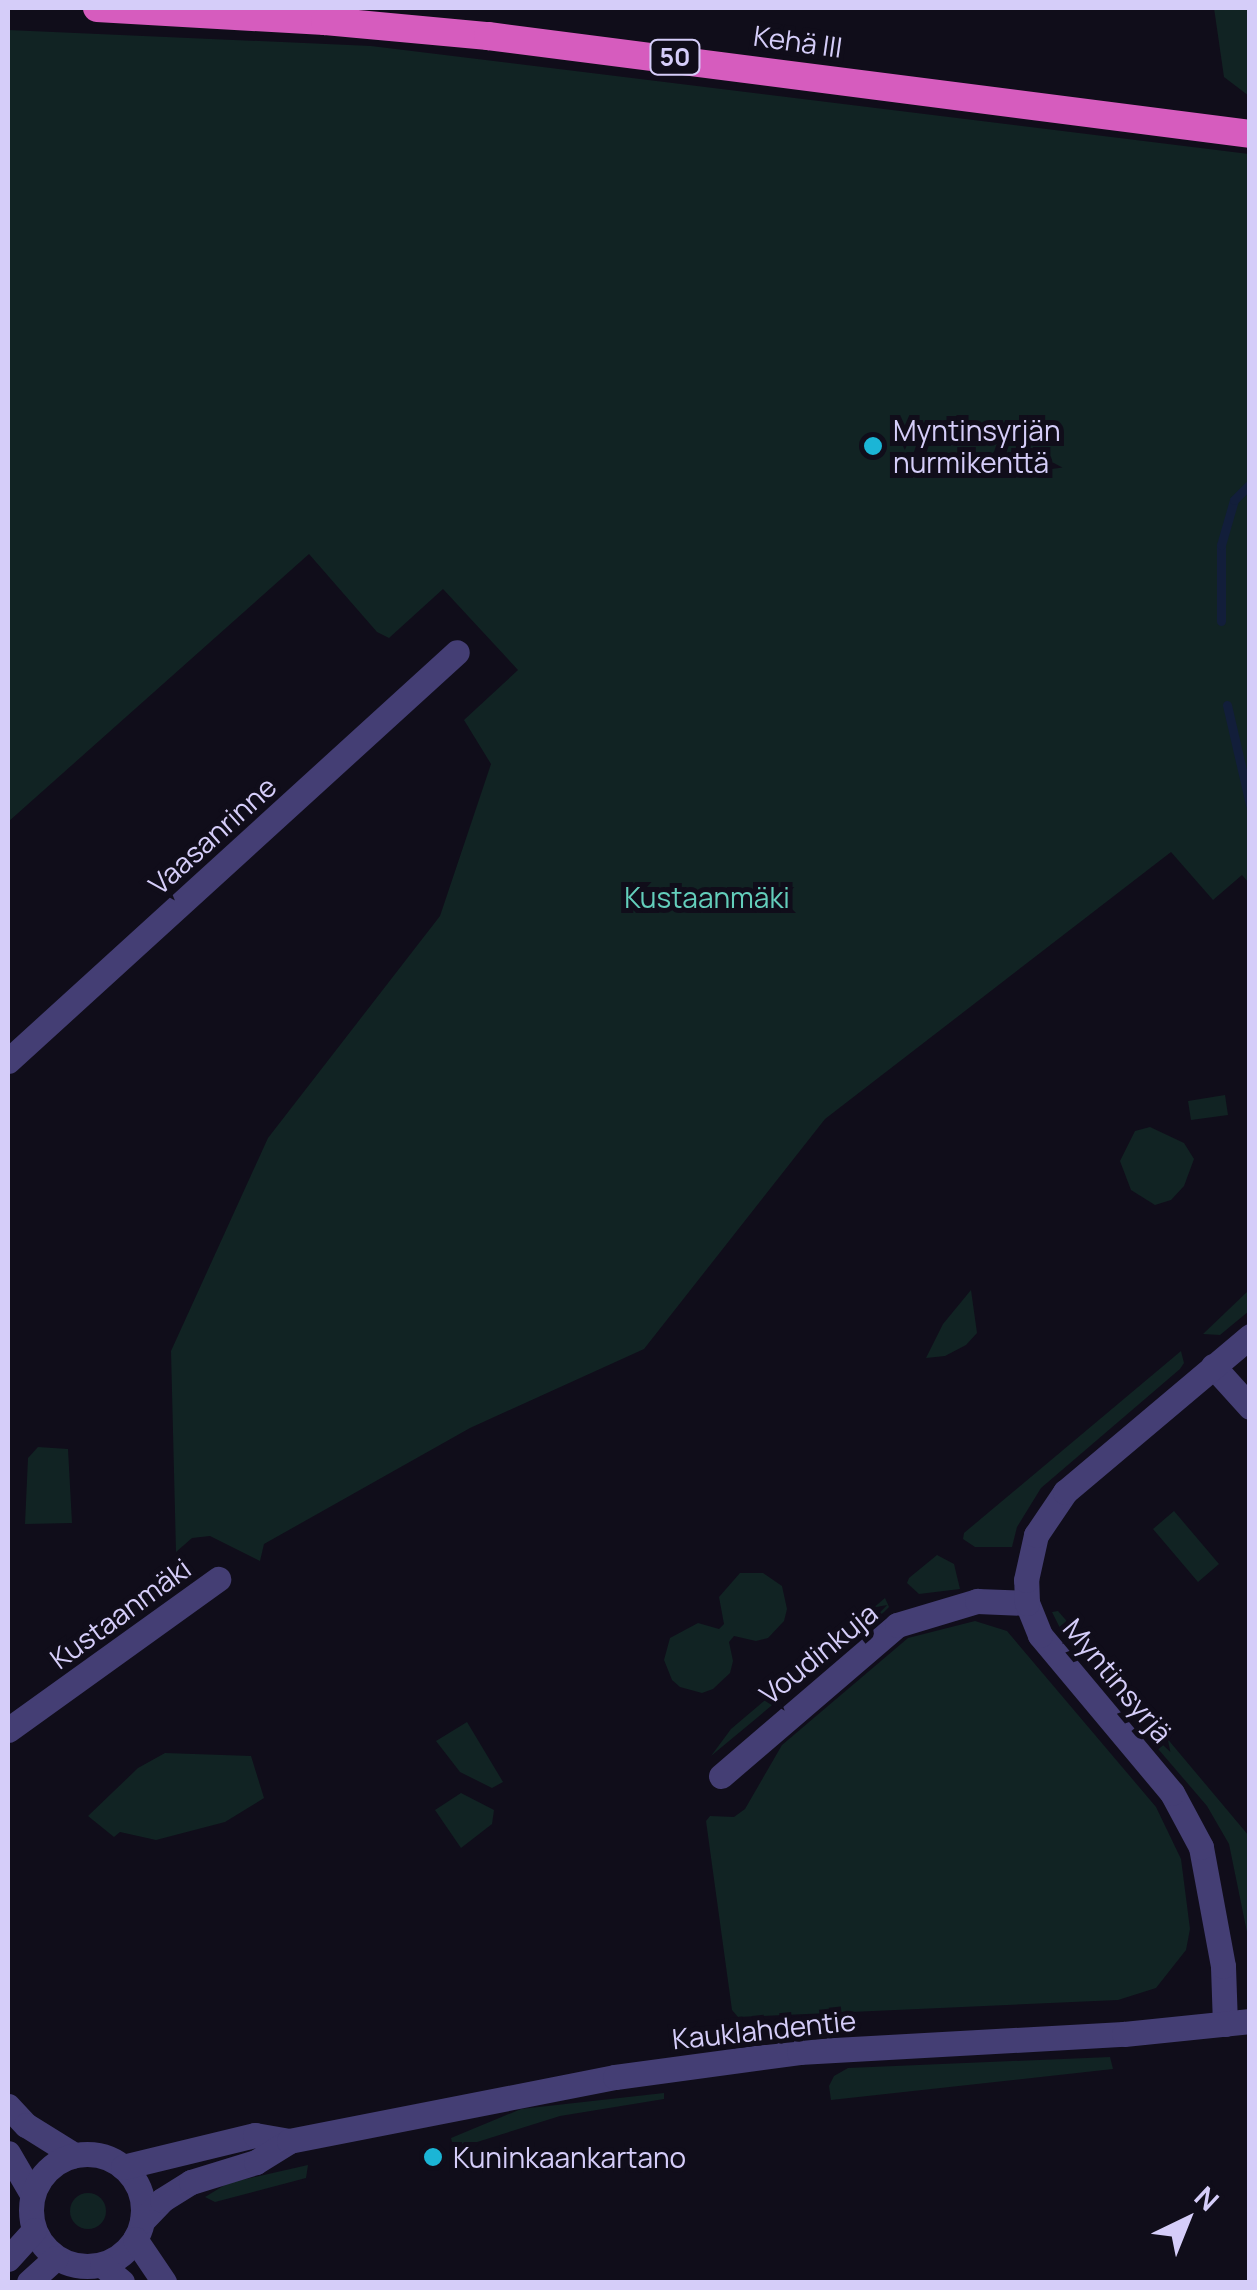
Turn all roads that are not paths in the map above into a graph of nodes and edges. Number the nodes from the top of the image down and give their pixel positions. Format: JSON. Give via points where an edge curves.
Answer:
{"nodes":[{"id":1,"x":98,"y":8,"type":"edge"},
{"id":2,"x":1250,"y":134,"type":"edge"},
{"id":3,"x":456,"y":652,"type":"dead end"},
{"id":4,"x":8,"y":1061,"type":"edge"},
{"id":5,"x":1250,"y":1336,"type":"edge"},
{"id":6,"x":1213,"y":1366,"type":"junction"},
{"id":7,"x":1250,"y":1407,"type":"edge"},
{"id":8,"x":218,"y":1579,"type":"dead end"},
{"id":9,"x":1027,"y":1603,"type":"junction"},
{"id":10,"x":8,"y":1730,"type":"edge"},
{"id":11,"x":721,"y":1776,"type":"dead end"},
{"id":12,"x":1237,"y":2023,"type":"edge"},
{"id":13,"x":8,"y":2106,"type":"edge"},
{"id":14,"x":290,"y":2142,"type":"junction"},
{"id":15,"x":8,"y":2153,"type":"edge"},
{"id":16,"x":74,"y":2155,"type":"junction"},
{"id":17,"x":123,"y":2167,"type":"junction"},
{"id":18,"x":32,"y":2194,"type":"junction"},
{"id":19,"x":34,"y":2230,"type":"junction"},
{"id":20,"x":138,"y":2230,"type":"junction"},
{"id":21,"x":56,"y":2258,"type":"junction"},
{"id":22,"x":8,"y":2259,"type":"edge"},
{"id":23,"x":102,"y":2265,"type":"junction"},
{"id":24,"x":29,"y":2282,"type":"edge"},
{"id":25,"x":122,"y":2282,"type":"edge"},
{"id":26,"x":164,"y":2282,"type":"edge"}],
"edges":[{"from":1,"to":2,"type":"highway","name":"Kehä III","number":"50","via":[[507,38]]},
{"from":3,"to":4,"type":"street","name":"Vaasanrinne"},
{"from":5,"to":6,"type":"street"},
{"from":6,"to":7,"type":"street"},
{"from":6,"to":9,"type":"street","via":[[1045,1516],[1027,1558]]},
{"from":8,"to":10,"type":"street","name":"Kustaanmäki"},
{"from":9,"to":11,"type":"street","name":"Voudinkuja","via":[[978,1601],[897,1625]]},
{"from":9,"to":12,"type":"street","name":"Myntinsyrjä","via":[[1040,1634],[1186,1816],[1201,1846]]},
{"from":12,"to":14,"type":"street","name":"Kauklahdentie","via":[[699,2063]]},
{"from":13,"to":16,"type":"street"},
{"from":14,"to":17,"type":"street","name":"Kauklahdentie","via":[[256,2135]]},
{"from":14,"to":20,"type":"street","name":"Kauklahdentie","via":[[256,2162],[191,2182],[162,2200]]},
{"from":15,"to":18,"type":"street"},
{"from":16,"to":17,"type":"street","via":[[100,2155]]},
{"from":16,"to":18,"type":"street","via":[[48,2169]]},
{"from":17,"to":20,"type":"street","via":[[140,2192]]},
{"from":18,"to":19,"type":"street"},
{"from":19,"to":21,"type":"street"},
{"from":19,"to":22,"type":"street"},
{"from":20,"to":23,"type":"street","via":[[121,2255]]},
{"from":20,"to":26,"type":"street"},
{"from":21,"to":23,"type":"street"},
{"from":21,"to":24,"type":"street"},
{"from":23,"to":25,"type":"street"}]}
